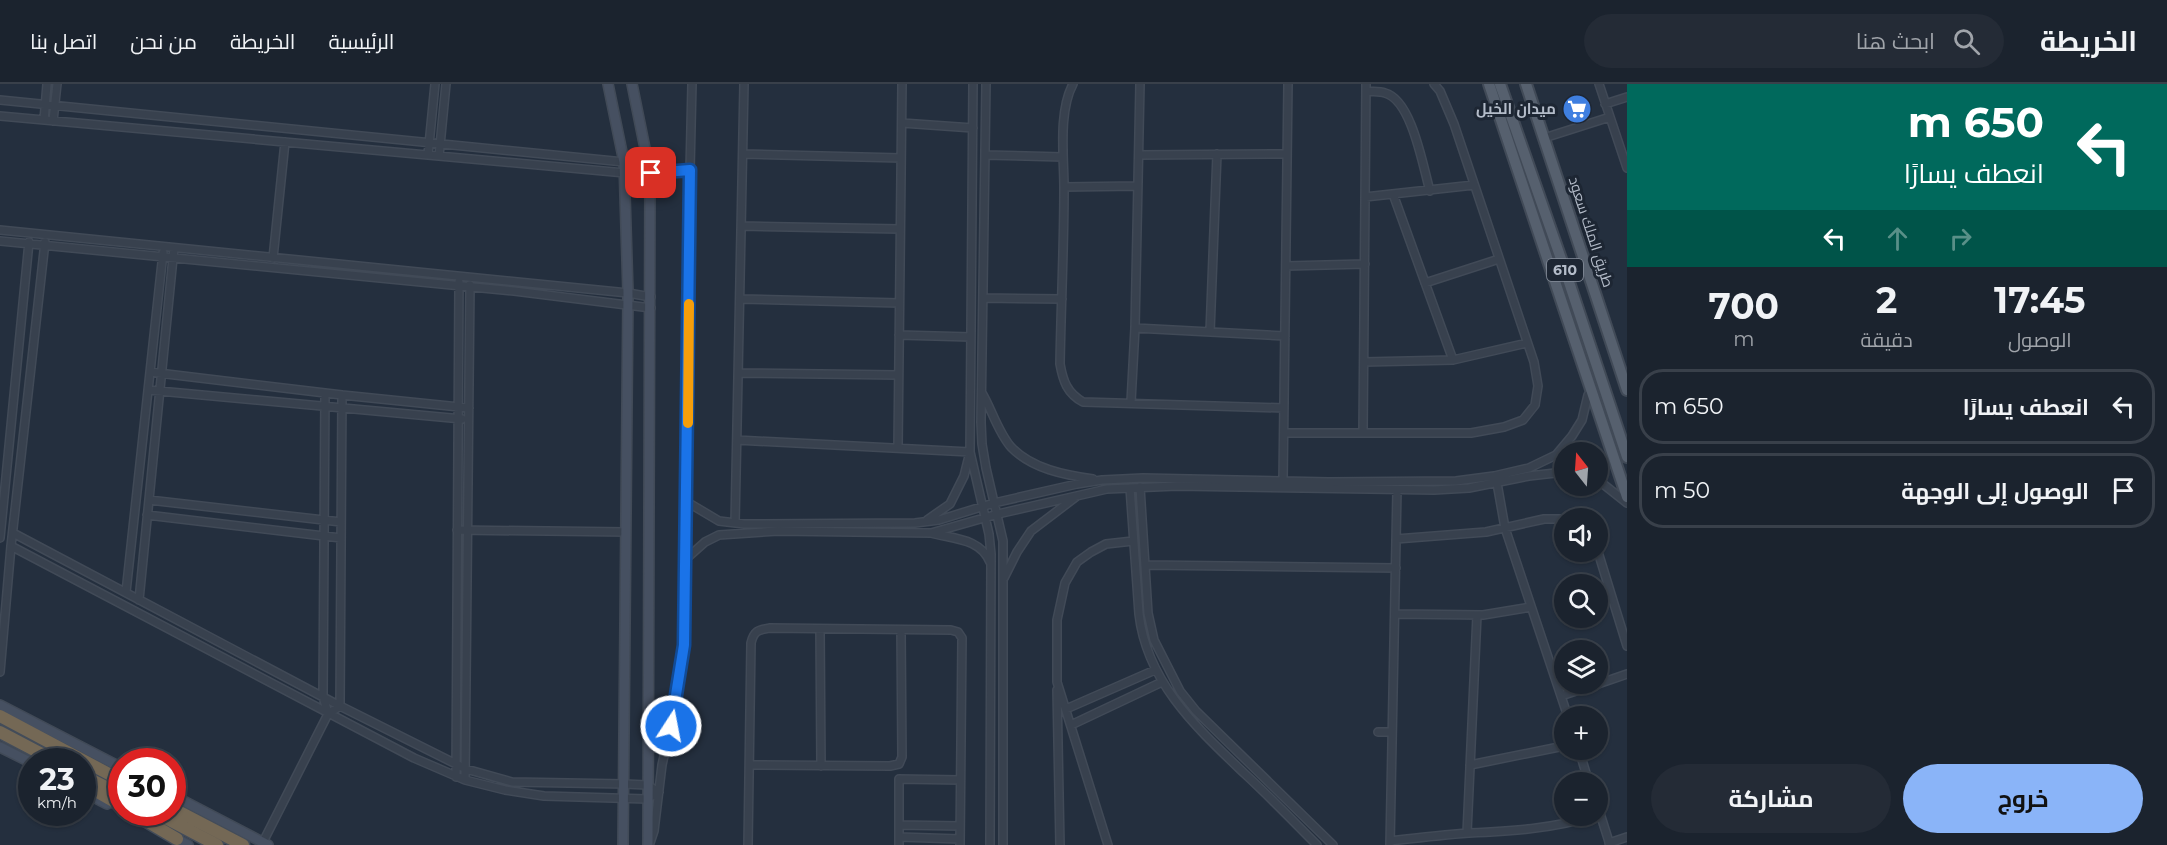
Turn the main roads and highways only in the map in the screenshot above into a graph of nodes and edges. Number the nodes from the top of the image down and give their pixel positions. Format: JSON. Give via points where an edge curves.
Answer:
{"nodes":[{"id":1,"x":608,"y":84,"type":"edge"},
{"id":2,"x":633,"y":84,"type":"edge"},
{"id":3,"x":1489,"y":84,"type":"edge"},
{"id":4,"x":1500,"y":84,"type":"edge"},
{"id":5,"x":1526,"y":84,"type":"edge"},
{"id":6,"x":1627,"y":390,"type":"edge"},
{"id":7,"x":1627,"y":457,"type":"edge"},
{"id":8,"x":1627,"y":496,"type":"edge"},
{"id":9,"x":0,"y":705,"type":"edge"},
{"id":10,"x":0,"y":716,"type":"edge"},
{"id":11,"x":0,"y":733,"type":"edge"},
{"id":12,"x":0,"y":747,"type":"edge"},
{"id":13,"x":26,"y":748,"type":"edge"},
{"id":14,"x":29,"y":748,"type":"edge"},
{"id":15,"x":18,"y":757,"type":"edge"},
{"id":16,"x":108,"y":761,"type":"edge"},
{"id":17,"x":108,"y":774,"type":"edge"},
{"id":18,"x":186,"y":802,"type":"edge"},
{"id":19,"x":186,"y":815,"type":"edge"},
{"id":20,"x":151,"y":826,"type":"edge"},
{"id":21,"x":155,"y":826,"type":"edge"},
{"id":22,"x":181,"y":826,"type":"edge"},
{"id":23,"x":182,"y":842,"type":"edge"},
{"id":24,"x":265,"y":844,"type":"edge"},
{"id":25,"x":217,"y":845,"type":"edge"},
{"id":26,"x":243,"y":845,"type":"edge"},
{"id":27,"x":623,"y":845,"type":"edge"},
{"id":28,"x":648,"y":845,"type":"edge"}],
"edges":[{"from":1,"to":27,"type":"main road","via":[[624,162],[628,293]]},
{"from":2,"to":28,"type":"main road","via":[[651,173]]},
{"from":3,"to":8,"type":"main road"},
{"from":4,"to":7,"type":"main road","number":"610"},
{"from":5,"to":6,"type":"main road","name":"طريق الملك سعود","number":"610"},
{"from":9,"to":16,"type":"main road"},
{"from":10,"to":17,"type":"highway"},
{"from":11,"to":13,"type":"highway"},
{"from":11,"to":14,"type":"highway"},
{"from":12,"to":15,"type":"main road"},
{"from":18,"to":24,"type":"main road"},
{"from":19,"to":26,"type":"highway"},
{"from":20,"to":23,"type":"main road"},
{"from":21,"to":23,"type":"highway"},
{"from":22,"to":25,"type":"highway"}]}
